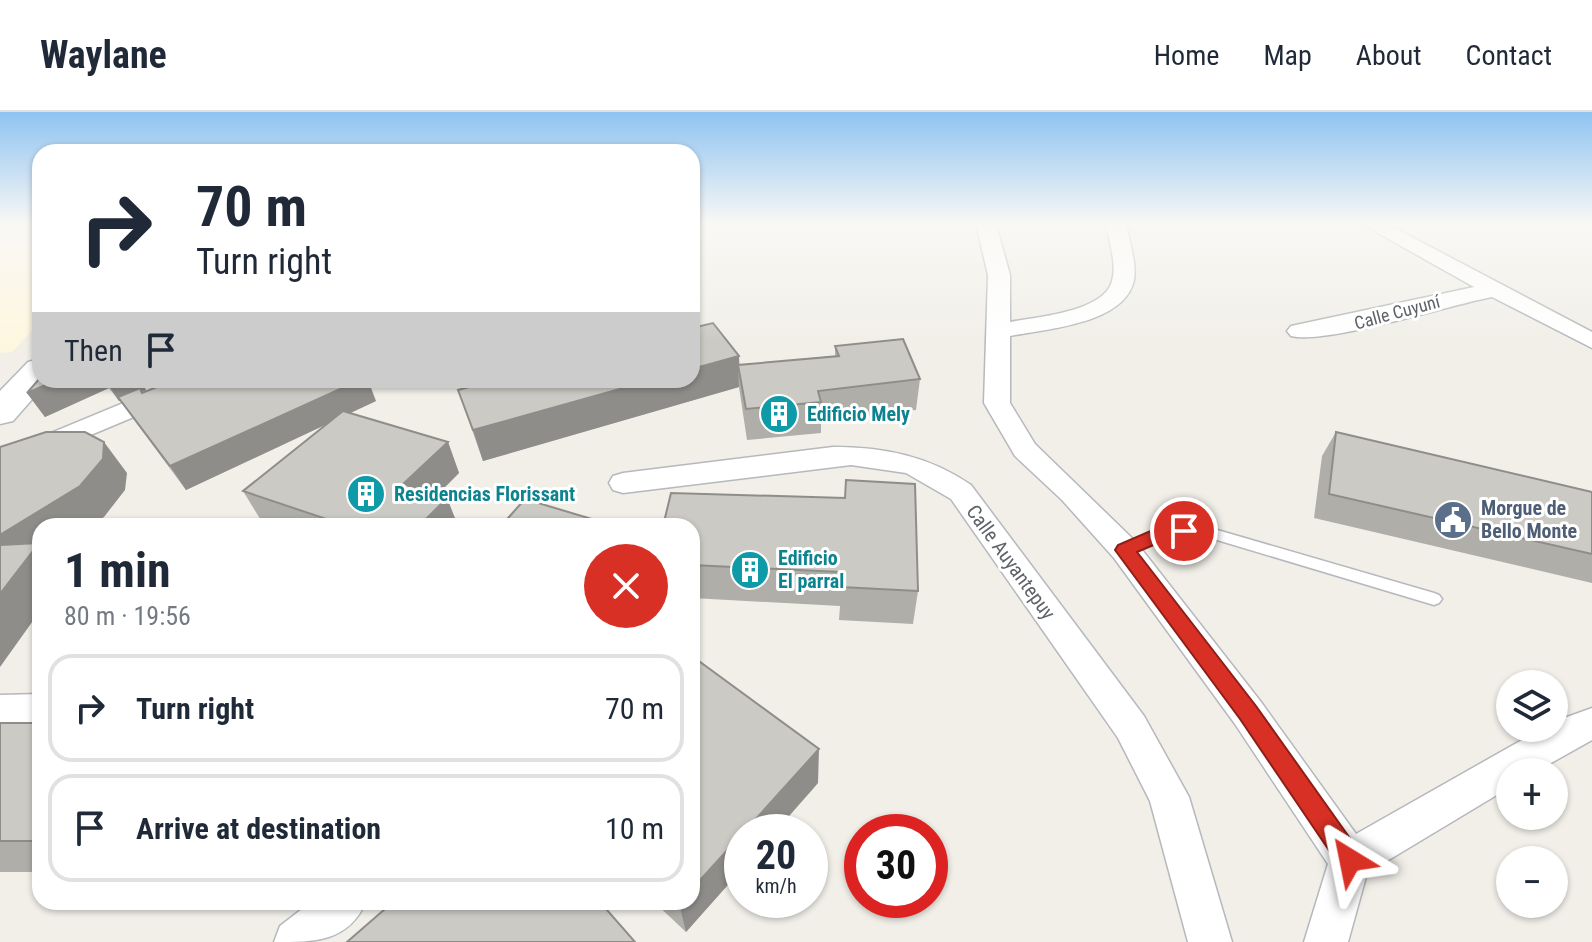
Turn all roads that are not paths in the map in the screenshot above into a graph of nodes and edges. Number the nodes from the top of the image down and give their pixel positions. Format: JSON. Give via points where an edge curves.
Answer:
{"nodes":[{"id":1,"x":996,"y":263,"type":"edge"},
{"id":2,"x":1122,"y":263,"type":"edge"},
{"id":3,"x":1443,"y":263,"type":"edge"},
{"id":4,"x":1493,"y":290,"type":"junction"},
{"id":5,"x":1001,"y":331,"type":"junction"},
{"id":6,"x":1299,"y":331,"type":"dead end"},
{"id":7,"x":1592,"y":341,"type":"edge"},
{"id":8,"x":32,"y":361,"type":"edge"},
{"id":9,"x":0,"y":375,"type":"edge"},
{"id":10,"x":32,"y":378,"type":"edge"},
{"id":11,"x":182,"y":388,"type":"edge"},
{"id":12,"x":0,"y":413,"type":"edge"},
{"id":13,"x":0,"y":464,"type":"edge"},
{"id":14,"x":623,"y":483,"type":"dead end"},
{"id":15,"x":1125,"y":550,"type":"junction"},
{"id":16,"x":1434,"y":599,"type":"dead end"},
{"id":17,"x":32,"y":709,"type":"edge"},
{"id":18,"x":0,"y":710,"type":"edge"},
{"id":19,"x":1592,"y":724,"type":"edge"},
{"id":20,"x":1350,"y":860,"type":"junction"},
{"id":21,"x":335,"y":910,"type":"edge"},
{"id":22,"x":296,"y":942,"type":"edge"},
{"id":23,"x":1210,"y":942,"type":"edge"},
{"id":24,"x":1326,"y":942,"type":"edge"}],
"edges":[{"from":1,"to":5,"type":"street"},
{"from":2,"to":5,"type":"street","via":[[1124,280],[1116,298],[1093,312]]},
{"from":3,"to":4,"type":"street","name":"Calle Cuyuní"},
{"from":4,"to":6,"type":"street","name":"Calle Cuyuní","via":[[1346,326]]},
{"from":4,"to":7,"type":"street","name":"Calle Cuyuní"},
{"from":5,"to":15,"type":"street","via":[[997,403],[1025,450]]},
{"from":8,"to":9,"type":"street"},
{"from":10,"to":12,"type":"street"},
{"from":11,"to":13,"type":"street"},
{"from":14,"to":23,"type":"street","name":"Calle Auyantepuy","via":[[833,456],[904,460],[937,473],[961,492],[1131,727],[1169,797]]},
{"from":15,"to":16,"type":"lane","via":[[1159,535],[1207,532]]},
{"from":15,"to":20,"type":"street"},
{"from":17,"to":18,"type":"street"},
{"from":19,"to":20,"type":"street","via":[[1569,732]]},
{"from":20,"to":24,"type":"street"},
{"from":21,"to":22,"type":"street"}]}
